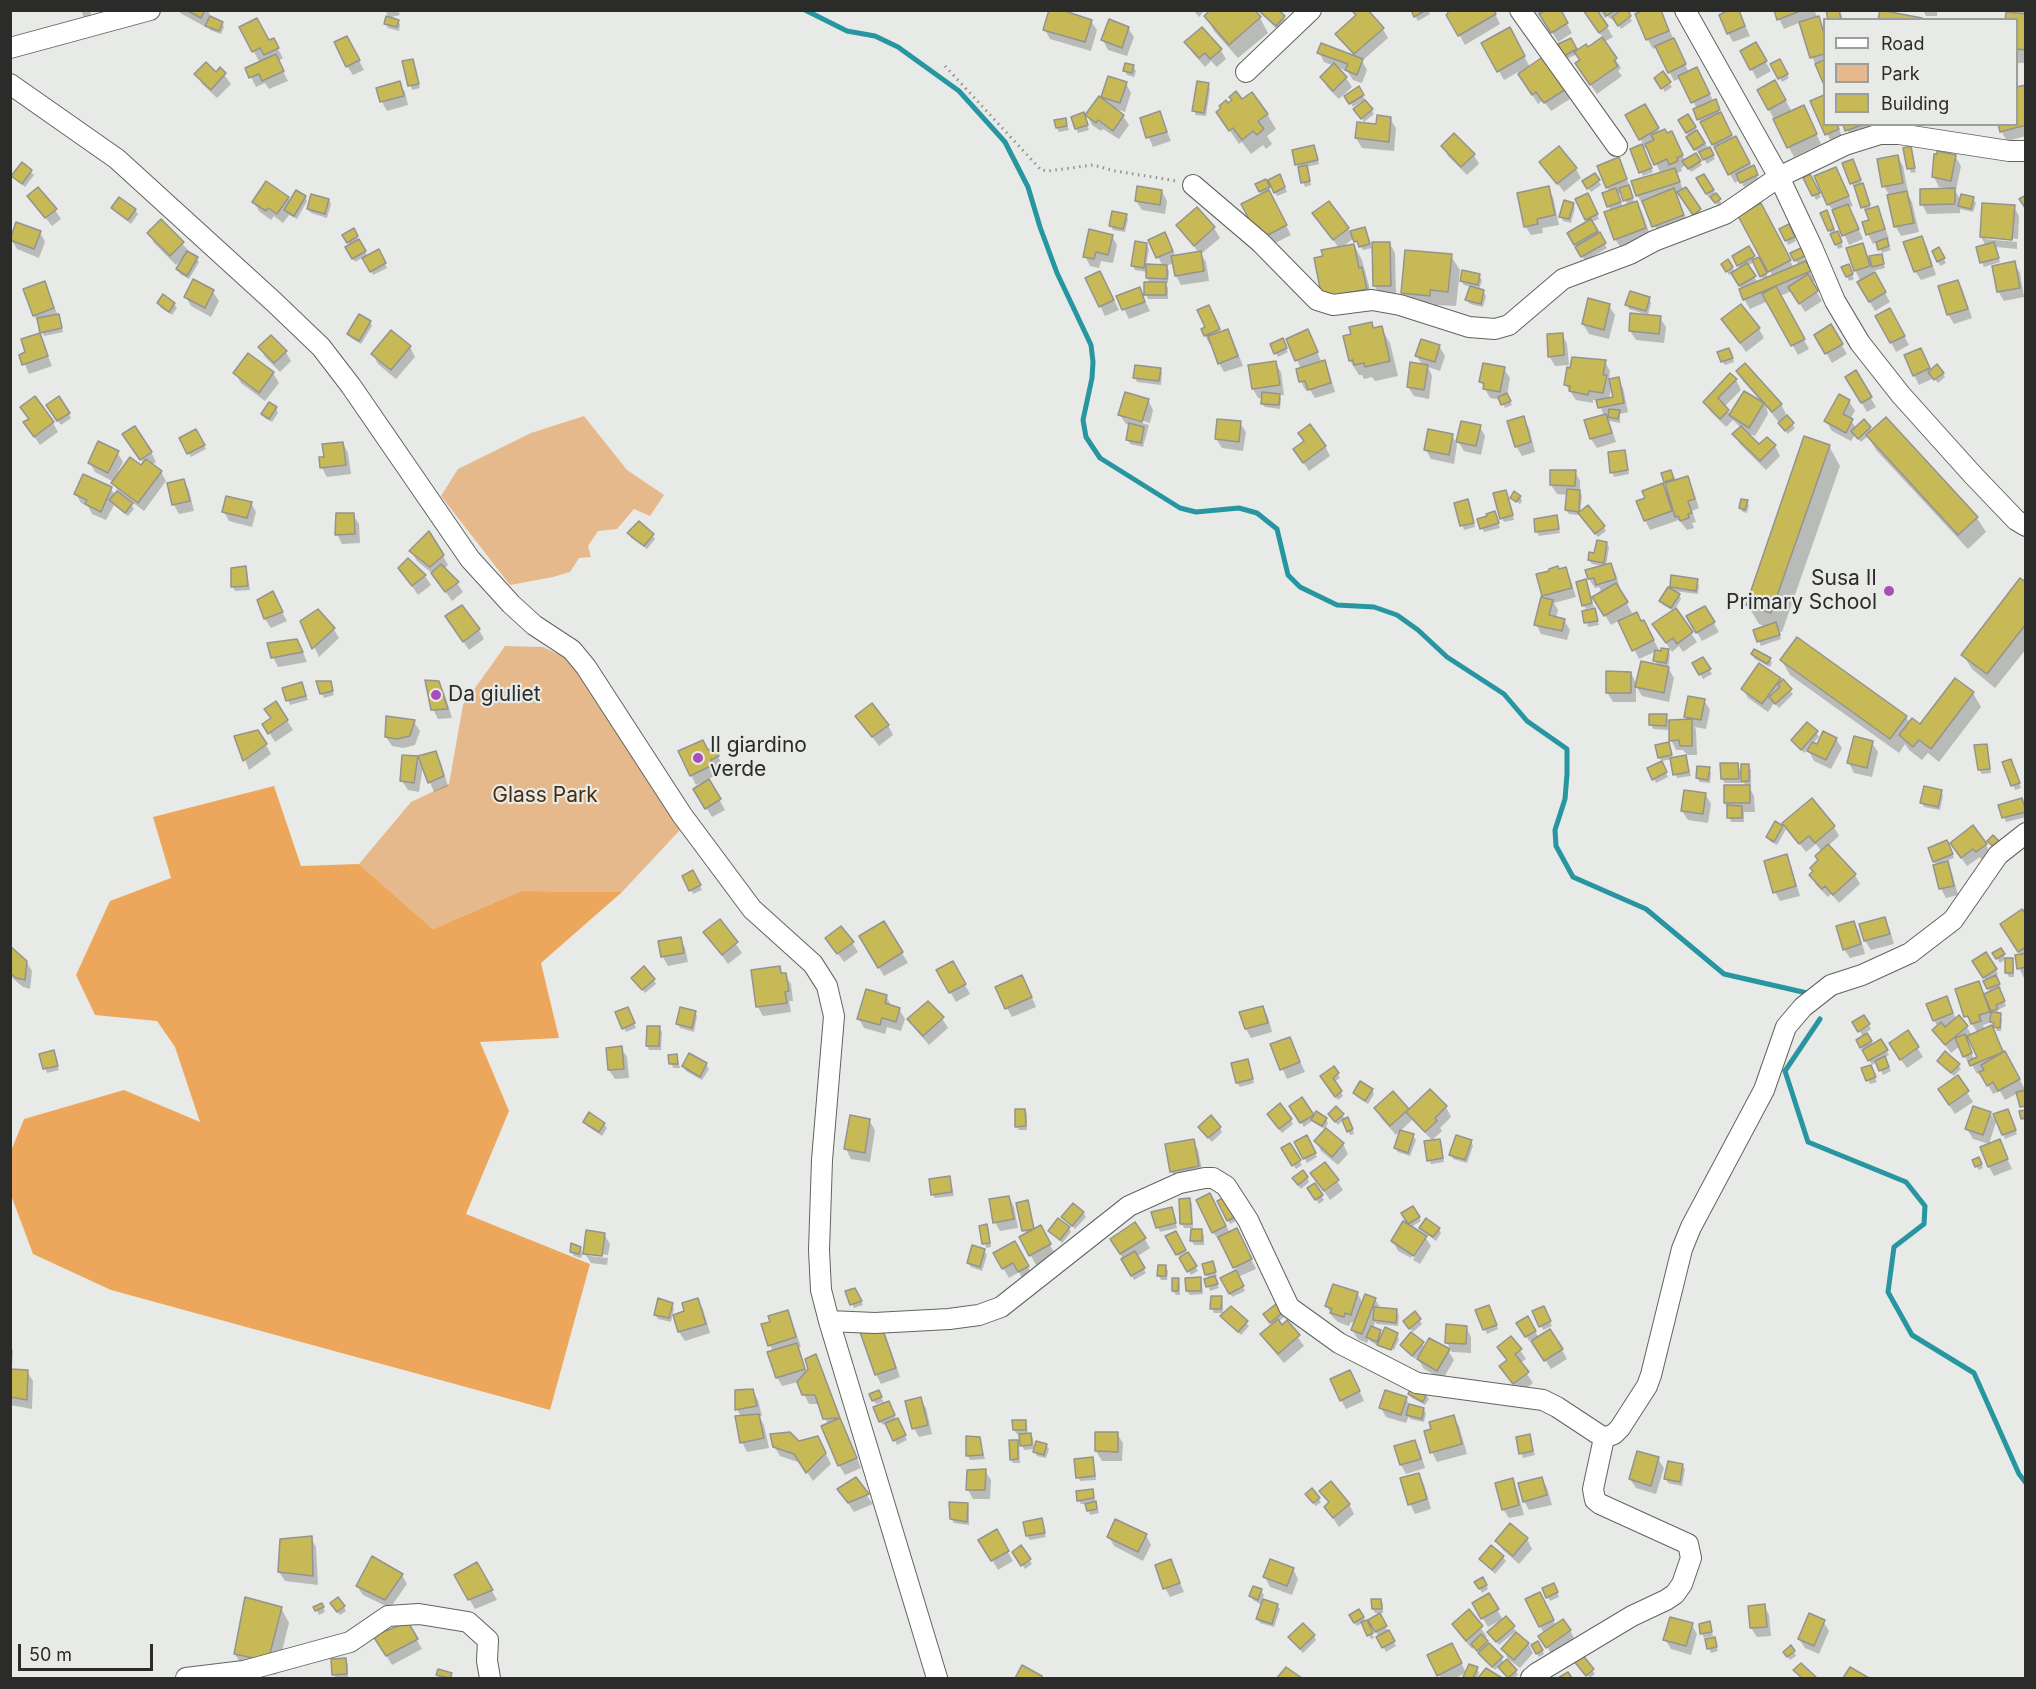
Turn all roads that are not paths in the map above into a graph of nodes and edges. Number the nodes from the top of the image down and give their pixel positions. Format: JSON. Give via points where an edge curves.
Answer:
{"nodes":[{"id":1,"x":150,"y":10,"type":"edge"},
{"id":2,"x":1311,"y":10,"type":"edge"},
{"id":3,"x":1520,"y":10,"type":"edge"},
{"id":4,"x":1685,"y":10,"type":"edge"},
{"id":5,"x":10,"y":48,"type":"edge"},
{"id":6,"x":1246,"y":72,"type":"dead end"},
{"id":7,"x":10,"y":84,"type":"edge"},
{"id":8,"x":1617,"y":146,"type":"dead end"},
{"id":9,"x":2025,"y":151,"type":"edge"},
{"id":10,"x":1779,"y":177,"type":"junction"},
{"id":11,"x":1193,"y":185,"type":"road end"},
{"id":12,"x":2022,"y":520,"type":"edge"},
{"id":13,"x":2025,"y":833,"type":"edge"},
{"id":14,"x":829,"y":1322,"type":"junction"},
{"id":15,"x":1604,"y":1438,"type":"junction"},
{"id":16,"x":186,"y":1678,"type":"edge"},
{"id":17,"x":490,"y":1678,"type":"edge"},
{"id":18,"x":938,"y":1678,"type":"edge"},
{"id":19,"x":1532,"y":1678,"type":"edge"}],
"edges":[{"from":1,"to":5,"type":"street"},
{"from":2,"to":6,"type":"street"},
{"from":3,"to":8,"type":"street"},
{"from":4,"to":10,"type":"street"},
{"from":7,"to":14,"type":"street","via":[[117,159],[321,347],[470,559],[534,625],[572,650],[682,816],[745,900],[813,964],[823,979],[834,1016],[819,1250],[821,1290]]},
{"from":9,"to":10,"type":"street","via":[[1880,134],[1845,145]]},
{"from":10,"to":11,"type":"street","via":[[1725,214],[1563,279],[1509,325],[1495,329],[1469,327],[1372,300],[1333,304],[1317,300],[1260,242]]},
{"from":10,"to":12,"type":"street","via":[[1835,301],[1860,343],[1901,395]]},
{"from":13,"to":15,"type":"street","via":[[1998,855],[1953,920],[1910,954],[1831,985],[1803,1007],[1786,1028],[1764,1090],[1682,1250],[1647,1386],[1620,1428]]},
{"from":14,"to":15,"type":"street","via":[[949,1319],[1001,1307],[1130,1206],[1180,1183],[1213,1178],[1226,1186],[1248,1220],[1289,1307],[1339,1343],[1417,1383],[1543,1400]]},
{"from":14,"to":18,"type":"street"},
{"from":15,"to":19,"type":"street","via":[[1593,1489],[1595,1500],[1688,1544],[1691,1558],[1675,1594]]},
{"from":16,"to":17,"type":"street","via":[[244,1671],[350,1642],[388,1616],[419,1614],[468,1622],[488,1640]]}]}
